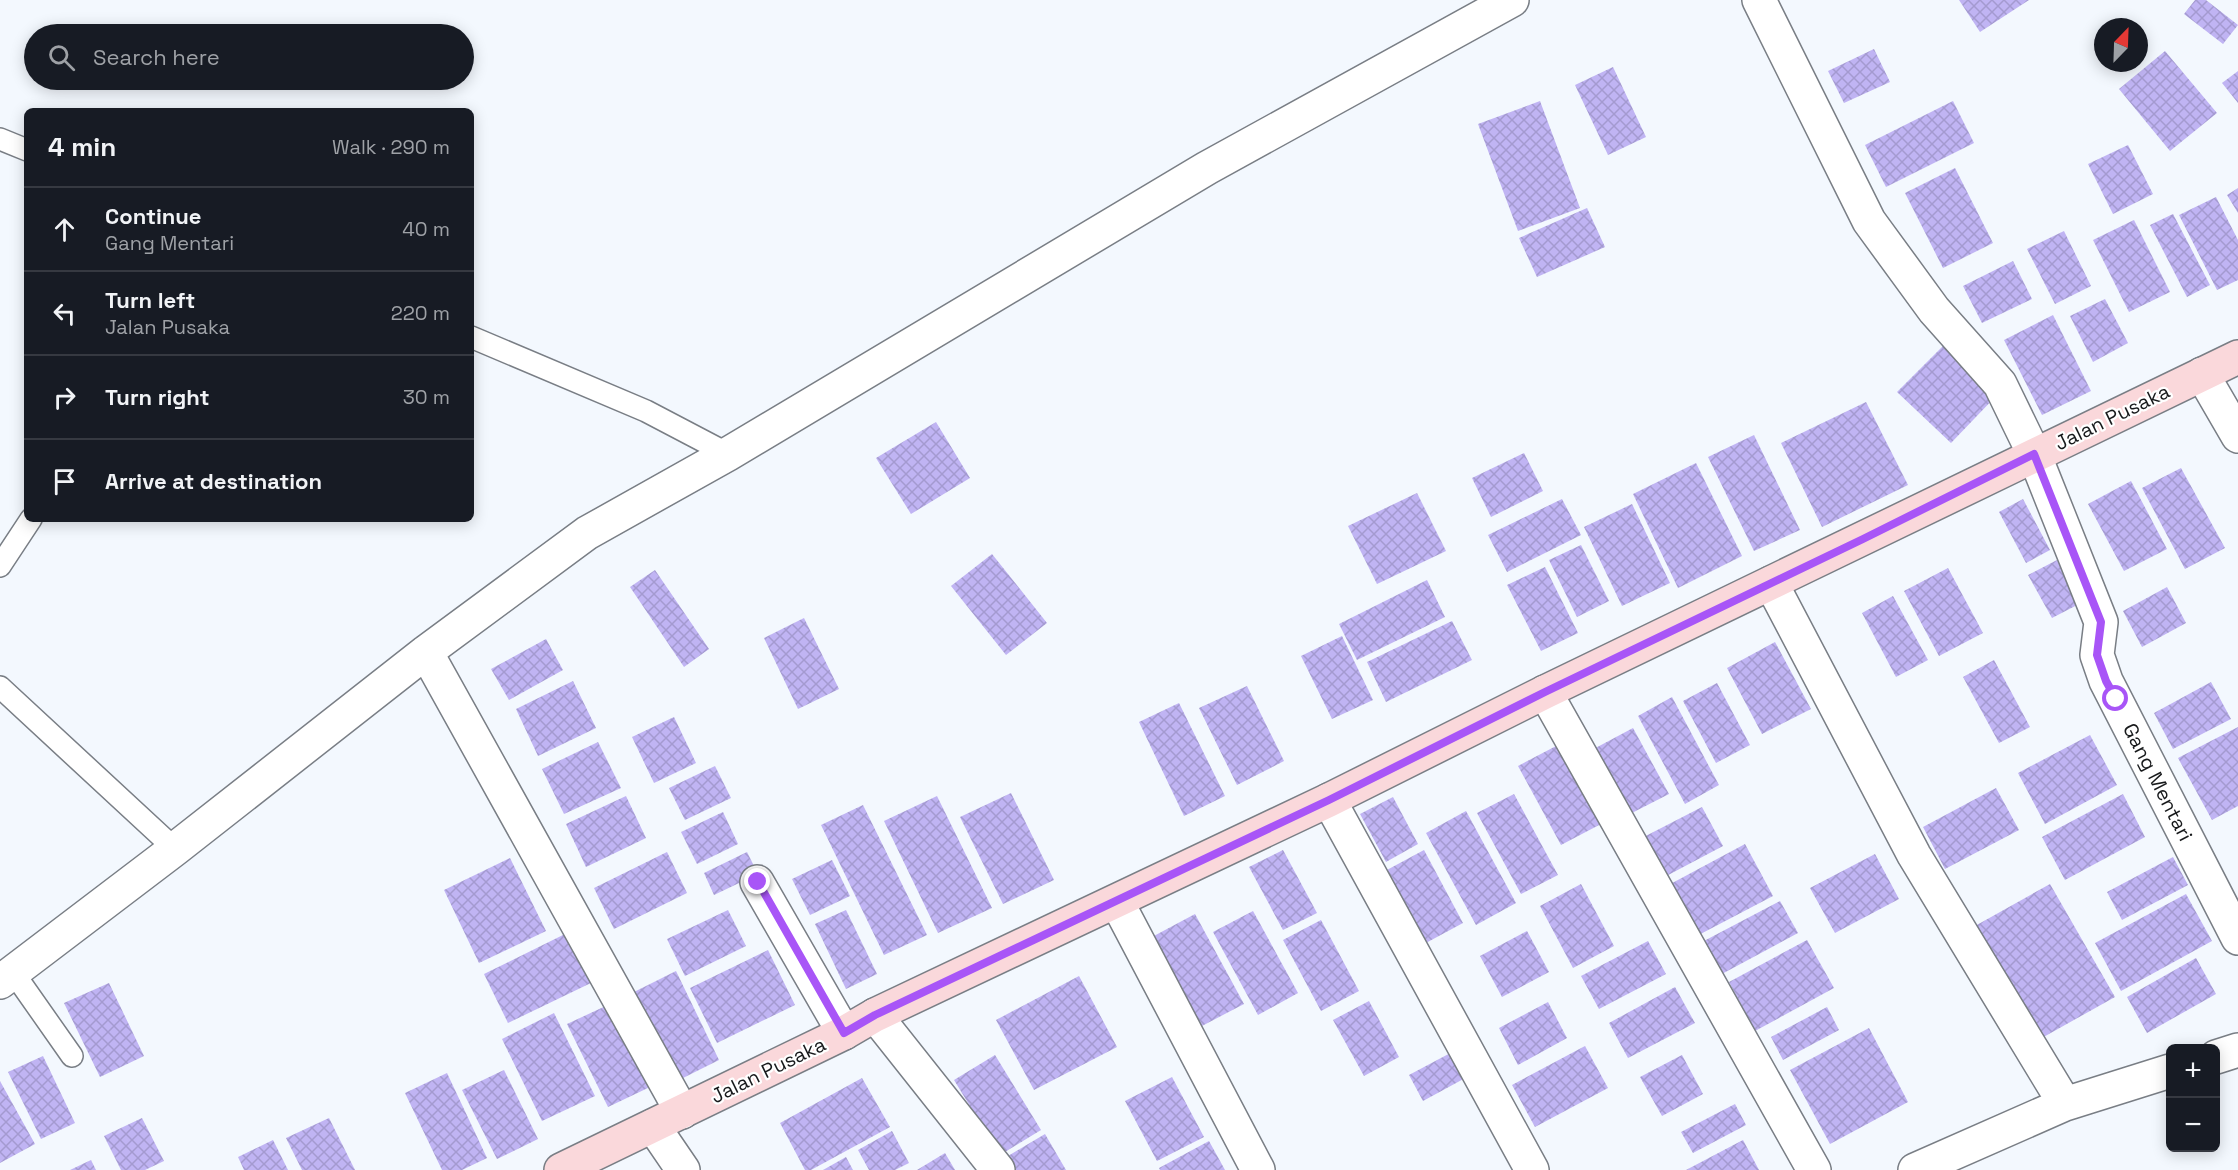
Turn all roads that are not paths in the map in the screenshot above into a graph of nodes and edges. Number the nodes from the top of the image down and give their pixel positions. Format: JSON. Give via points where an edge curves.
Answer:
{"nodes":[{"id":1,"x":1512,"y":0,"type":"edge"},
{"id":2,"x":1760,"y":0,"type":"edge"},
{"id":3,"x":0,"y":139,"type":"edge"},
{"id":4,"x":24,"y":149,"type":"edge"},
{"id":5,"x":474,"y":338,"type":"edge"},
{"id":6,"x":2238,"y":357,"type":"edge"},
{"id":7,"x":2202,"y":374,"type":"junction"},
{"id":8,"x":2238,"y":436,"type":"edge"},
{"id":9,"x":728,"y":454,"type":"junction"},
{"id":10,"x":2034,"y":454,"type":"junction"},
{"id":11,"x":29,"y":522,"type":"edge"},
{"id":12,"x":0,"y":566,"type":"edge"},
{"id":13,"x":1771,"y":583,"type":"junction"},
{"id":14,"x":426,"y":652,"type":"junction"},
{"id":15,"x":0,"y":687,"type":"edge"},
{"id":16,"x":1545,"y":692,"type":"junction"},
{"id":17,"x":1329,"y":800,"type":"junction"},
{"id":18,"x":176,"y":849,"type":"junction"},
{"id":19,"x":758,"y":882,"type":"dead end"},
{"id":20,"x":1116,"y":902,"type":"junction"},
{"id":21,"x":2238,"y":938,"type":"edge"},
{"id":22,"x":7,"y":977,"type":"edge"},
{"id":23,"x":875,"y":1015,"type":"junction"},
{"id":24,"x":844,"y":1033,"type":"junction"},
{"id":25,"x":2238,"y":1050,"type":"edge"},
{"id":26,"x":72,"y":1056,"type":"dead end"},
{"id":27,"x":2220,"y":1056,"type":"edge"},
{"id":28,"x":2166,"y":1072,"type":"edge"},
{"id":29,"x":2065,"y":1104,"type":"junction"},
{"id":30,"x":682,"y":1112,"type":"junction"},
{"id":31,"x":653,"y":1126,"type":"junction"},
{"id":32,"x":561,"y":1170,"type":"edge"},
{"id":33,"x":683,"y":1170,"type":"edge"},
{"id":34,"x":998,"y":1170,"type":"edge"},
{"id":35,"x":1258,"y":1170,"type":"edge"},
{"id":36,"x":1532,"y":1170,"type":"edge"},
{"id":37,"x":1814,"y":1170,"type":"edge"},
{"id":38,"x":1915,"y":1170,"type":"edge"}],
"edges":[{"from":1,"to":9,"type":"street","via":[[1208,168]]},
{"from":2,"to":10,"type":"street","name":"Gang Mentari","via":[[1869,221],[1934,310],[2000,384]]},
{"from":3,"to":4,"type":"lane"},
{"from":5,"to":9,"type":"lane","via":[[646,411]]},
{"from":6,"to":7,"type":"street","name":"Jalan Pusaka"},
{"from":7,"to":8,"type":"street"},
{"from":7,"to":10,"type":"street","name":"Jalan Pusaka"},
{"from":9,"to":14,"type":"street","via":[[587,533]]},
{"from":10,"to":13,"type":"street","name":"Jalan Pusaka"},
{"from":10,"to":21,"type":"street","name":"Gang Mentari","via":[[2101,622],[2097,655],[2106,681]]},
{"from":11,"to":12,"type":"lane"},
{"from":13,"to":16,"type":"street","name":"Jalan Pusaka"},
{"from":13,"to":29,"type":"street","via":[[1914,855]]},
{"from":14,"to":18,"type":"street"},
{"from":14,"to":30,"type":"street"},
{"from":15,"to":18,"type":"lane"},
{"from":16,"to":17,"type":"street","name":"Jalan Pusaka"},
{"from":16,"to":37,"type":"street"},
{"from":17,"to":20,"type":"street","name":"Jalan Pusaka"},
{"from":17,"to":36,"type":"street"},
{"from":18,"to":22,"type":"street"},
{"from":19,"to":24,"type":"street"},
{"from":20,"to":23,"type":"street","name":"Jalan Pusaka"},
{"from":20,"to":35,"type":"street"},
{"from":22,"to":26,"type":"lane"},
{"from":23,"to":24,"type":"street","name":"Jalan Pusaka"},
{"from":23,"to":34,"type":"street"},
{"from":24,"to":30,"type":"street","name":"Jalan Pusaka"},
{"from":25,"to":27,"type":"street"},
{"from":28,"to":29,"type":"street"},
{"from":29,"to":38,"type":"street"},
{"from":30,"to":31,"type":"street","name":"Jalan Pusaka"},
{"from":31,"to":32,"type":"street","name":"Jalan Pusaka"},
{"from":31,"to":33,"type":"street"}]}
